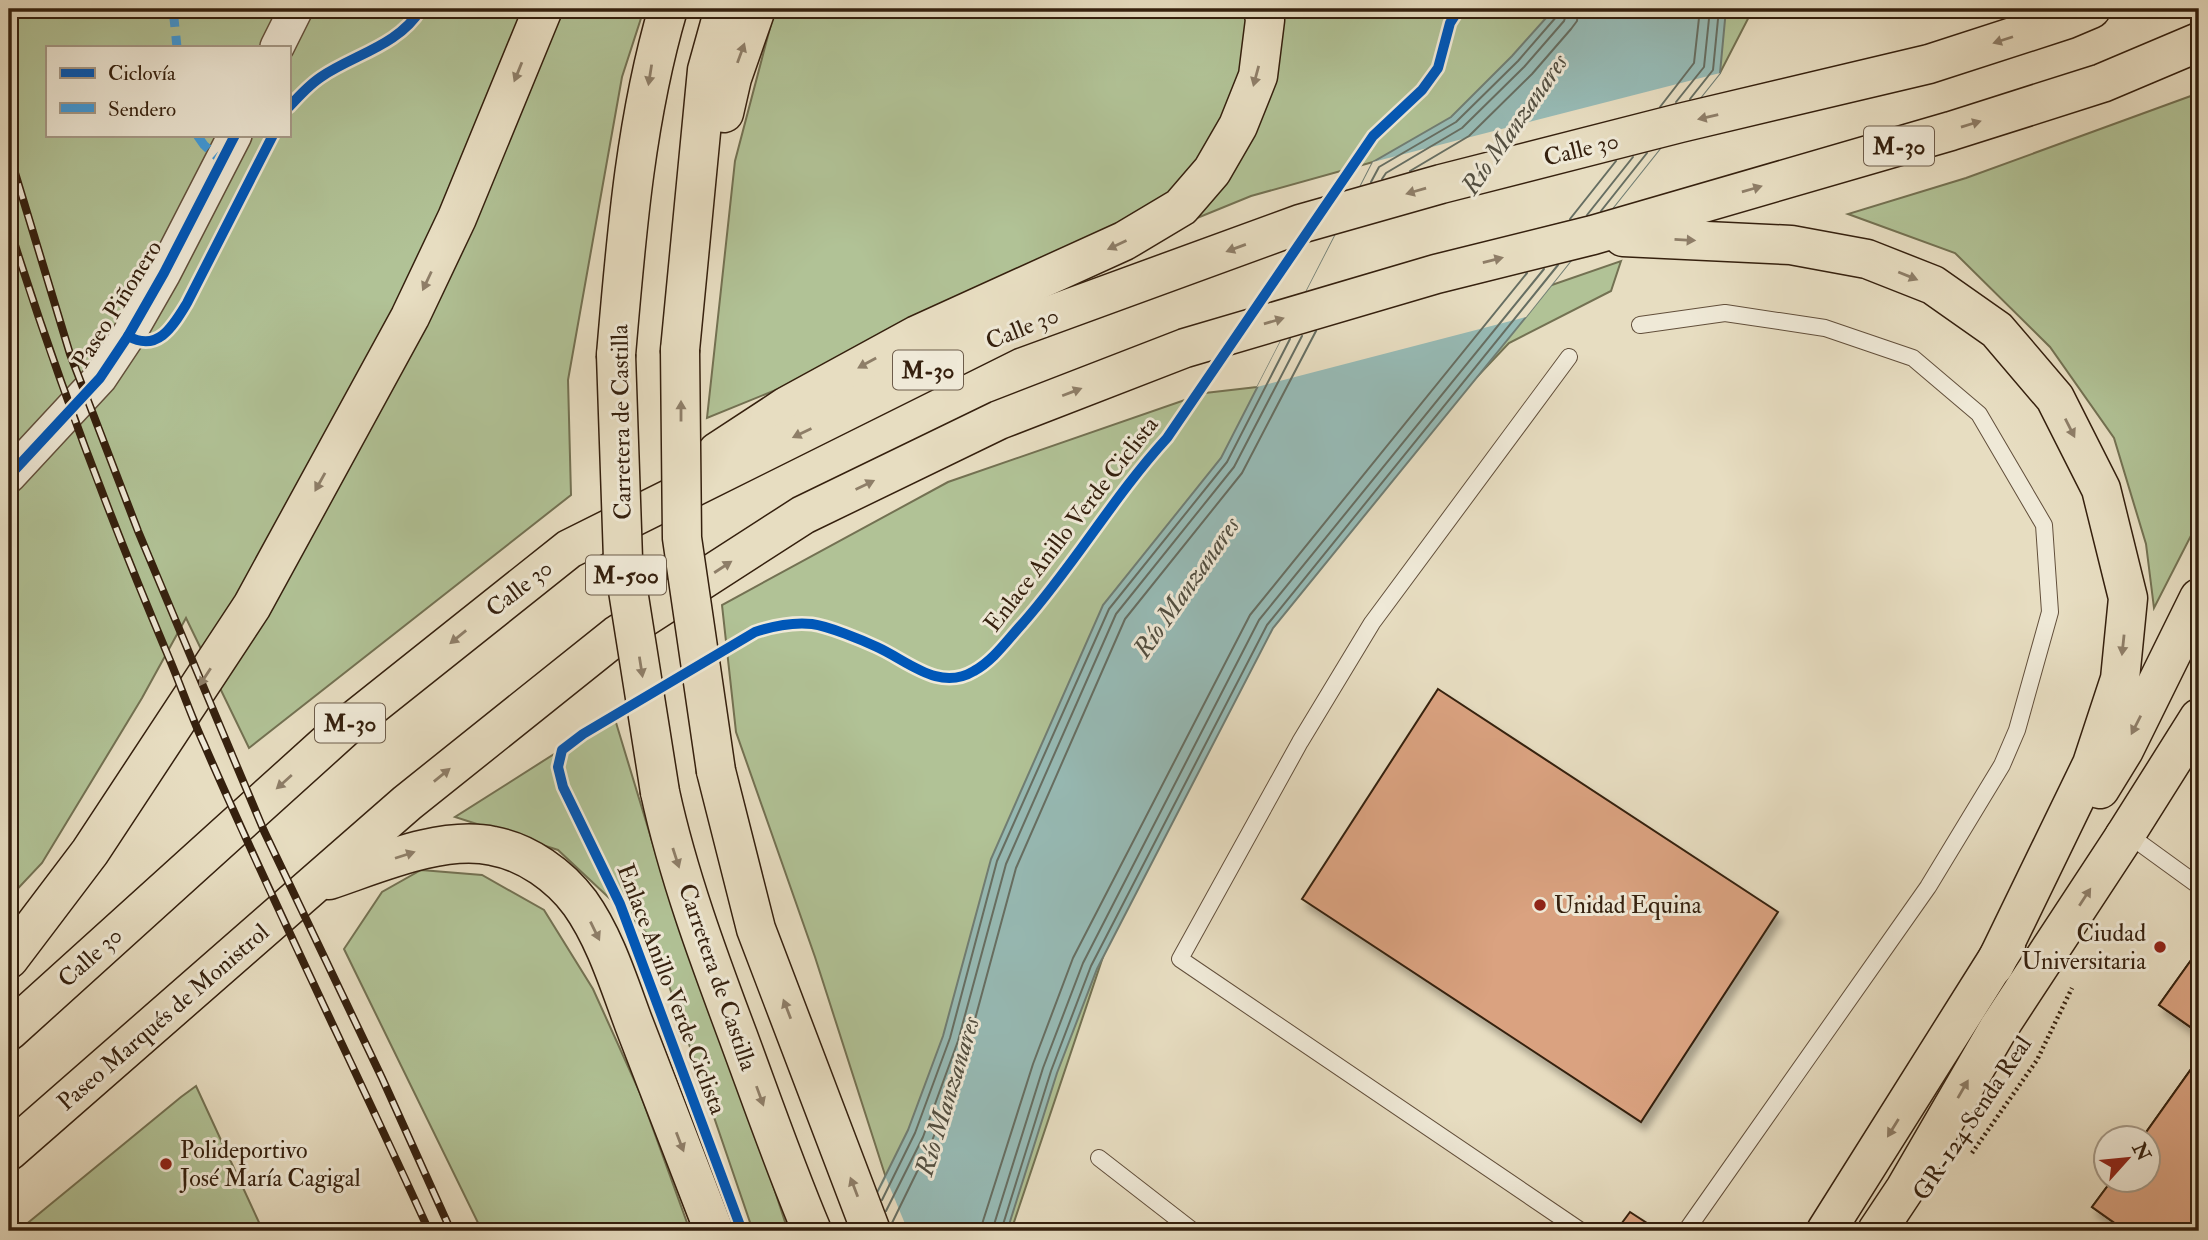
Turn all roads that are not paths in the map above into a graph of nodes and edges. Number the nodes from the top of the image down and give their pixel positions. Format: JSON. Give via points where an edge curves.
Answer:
{"nodes":[{"id":1,"x":296,"y":9,"type":"edge"},
{"id":2,"x":543,"y":9,"type":"edge"},
{"id":3,"x":668,"y":9,"type":"edge"},
{"id":4,"x":724,"y":9,"type":"edge"},
{"id":5,"x":756,"y":9,"type":"edge"},
{"id":6,"x":1264,"y":9,"type":"edge"},
{"id":7,"x":2091,"y":9,"type":"edge"},
{"id":8,"x":2199,"y":42,"type":"edge"},
{"id":9,"x":278,"y":46,"type":"edge"},
{"id":10,"x":234,"y":136,"type":"edge"},
{"id":11,"x":1593,"y":235,"type":"junction"},
{"id":12,"x":682,"y":310,"type":"junction"},
{"id":13,"x":1640,"y":326,"type":"dead end"},
{"id":14,"x":1569,"y":357,"type":"dead end"},
{"id":15,"x":9,"y":476,"type":"edge"},
{"id":16,"x":569,"y":549,"type":"junction"},
{"id":17,"x":2199,"y":598,"type":"edge"},
{"id":18,"x":2199,"y":718,"type":"edge"},
{"id":19,"x":2124,"y":837,"type":"junction"},
{"id":20,"x":317,"y":884,"type":"junction"},
{"id":21,"x":2199,"y":886,"type":"edge"},
{"id":22,"x":9,"y":959,"type":"edge"},
{"id":23,"x":1994,"y":966,"type":"junction"},
{"id":24,"x":9,"y":1031,"type":"edge"},
{"id":25,"x":9,"y":1151,"type":"edge"},
{"id":26,"x":1099,"y":1158,"type":"dead end"},
{"id":27,"x":714,"y":1231,"type":"edge"},
{"id":28,"x":812,"y":1231,"type":"edge"},
{"id":29,"x":871,"y":1231,"type":"edge"},
{"id":30,"x":1193,"y":1231,"type":"edge"},
{"id":31,"x":1581,"y":1231,"type":"edge"},
{"id":32,"x":1686,"y":1231,"type":"edge"},
{"id":33,"x":1826,"y":1231,"type":"edge"},
{"id":34,"x":1877,"y":1231,"type":"edge"}],
"edges":[{"from":1,"to":9,"type":"street"},
{"from":2,"to":22,"type":"main road","one_way":true,"via":[[457,218],[410,317],[252,606],[89,852]]},
{"from":3,"to":28,"type":"main road","name":"Carretera de Castilla","number":"M-500","one_way":true,"bridge":true,"via":[[652,61],[629,210],[616,355],[624,559],[673,848]]},
{"from":4,"to":12,"type":"main road","number":"M-500","via":[[707,70]]},
{"from":12,"to":5,"type":"main road","one_way":true,"via":[[732,78]]},
{"from":6,"to":16,"type":"main road","one_way":true,"via":[[1258,76],[1238,126],[1212,171],[1181,207],[1124,242],[917,335],[787,406]]},
{"from":7,"to":16,"type":"main road","name":"Calle 30","number":"M-30","one_way":true,"via":[[1929,64],[1454,181],[1300,224],[1007,331]]},
{"from":11,"to":8,"type":"main road","number":"M-30","one_way":true,"via":[[2102,83]]},
{"from":10,"to":15,"type":"street","name":"Paseo Piñonero","via":[[128,336],[100,377]]},
{"from":20,"to":11,"type":"main road","number":"M-30","one_way":true,"via":[[407,803],[617,635],[803,515],[999,421],[1185,348],[1436,274]]},
{"from":11,"to":23,"type":"main road","one_way":true,"via":[[1791,245],[1867,259],[1933,285],[1997,330],[2055,398],[2101,489],[2128,598],[2120,679],[2092,764]]},
{"from":29,"to":12,"type":"main road","number":"M-500","one_way":true,"bridge":true,"via":[[757,929],[716,771],[682,538]]},
{"from":13,"to":32,"type":"lane","via":[[1725,313],[1825,328],[1913,358],[1979,414],[2044,524],[2050,612],[2017,730],[2002,765],[1928,887]]},
{"from":14,"to":31,"type":"lane","via":[[1372,623],[1180,959]]},
{"from":16,"to":24,"type":"main road","name":"Calle 30","number":"M-30","one_way":true,"via":[[343,729]]},
{"from":17,"to":23,"type":"main road","one_way":true,"via":[[2124,750]]},
{"from":18,"to":19,"type":"main road"},
{"from":19,"to":21,"type":"lane","via":[[2137,841]]},
{"from":34,"to":19,"type":"main road","one_way":true,"via":[[1998,1029]]},
{"from":20,"to":25,"type":"main road","name":"Paseo Marqués de Monistrol","number":"M-30"},
{"from":20,"to":27,"type":"main road","one_way":true,"via":[[418,851],[457,844],[492,845],[527,857],[552,874],[579,902],[611,965]]},
{"from":23,"to":33,"type":"main road","one_way":true},
{"from":26,"to":30,"type":"lane"}]}
